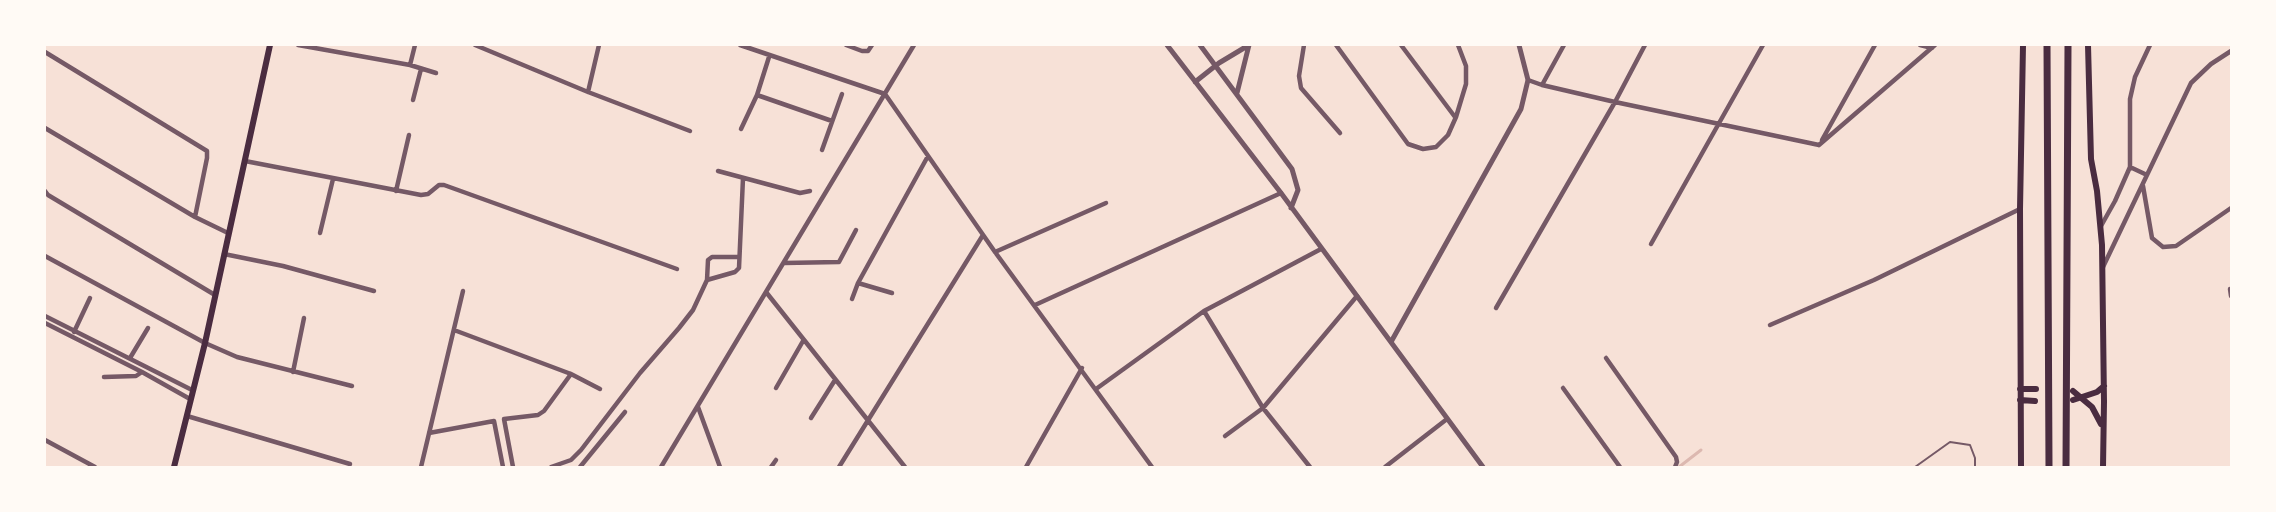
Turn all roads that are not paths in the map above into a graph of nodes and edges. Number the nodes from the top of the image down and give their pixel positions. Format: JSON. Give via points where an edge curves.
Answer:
{"nodes":[{"id":1,"x":270,"y":45,"type":"edge"},
{"id":2,"x":298,"y":45,"type":"edge"},
{"id":3,"x":415,"y":45,"type":"edge"},
{"id":4,"x":475,"y":45,"type":"edge"},
{"id":5,"x":599,"y":45,"type":"edge"},
{"id":6,"x":740,"y":45,"type":"edge"},
{"id":7,"x":755,"y":45,"type":"edge"},
{"id":8,"x":846,"y":45,"type":"edge"},
{"id":9,"x":872,"y":45,"type":"edge"},
{"id":10,"x":914,"y":45,"type":"edge"},
{"id":11,"x":1167,"y":45,"type":"edge"},
{"id":12,"x":1200,"y":45,"type":"edge"},
{"id":13,"x":1249,"y":45,"type":"edge"},
{"id":14,"x":1304,"y":45,"type":"edge"},
{"id":15,"x":1336,"y":45,"type":"edge"},
{"id":16,"x":1401,"y":45,"type":"edge"},
{"id":17,"x":1458,"y":45,"type":"edge"},
{"id":18,"x":1519,"y":45,"type":"edge"},
{"id":19,"x":1563,"y":45,"type":"edge"},
{"id":20,"x":1645,"y":45,"type":"edge"},
{"id":21,"x":1763,"y":45,"type":"edge"},
{"id":22,"x":1875,"y":45,"type":"edge"},
{"id":23,"x":1920,"y":45,"type":"edge"},
{"id":24,"x":2022,"y":45,"type":"edge"},
{"id":25,"x":2048,"y":45,"type":"edge"},
{"id":26,"x":2068,"y":45,"type":"edge"},
{"id":27,"x":2088,"y":45,"type":"edge"},
{"id":28,"x":2150,"y":45,"type":"edge"},
{"id":29,"x":1933,"y":46,"type":"edge"},
{"id":30,"x":752,"y":51,"type":"junction"},
{"id":31,"x":2231,"y":51,"type":"edge"},
{"id":32,"x":45,"y":52,"type":"edge"},
{"id":33,"x":769,"y":57,"type":"junction"},
{"id":34,"x":410,"y":66,"type":"junction"},
{"id":35,"x":1216,"y":66,"type":"junction"},
{"id":36,"x":422,"y":69,"type":"junction"},
{"id":37,"x":436,"y":73,"type":"dead end"},
{"id":38,"x":1528,"y":80,"type":"junction"},
{"id":39,"x":1195,"y":82,"type":"junction"},
{"id":40,"x":1542,"y":85,"type":"junction"},
{"id":41,"x":588,"y":92,"type":"junction"},
{"id":42,"x":1237,"y":93,"type":"junction"},
{"id":43,"x":842,"y":94,"type":"dead end"},
{"id":44,"x":885,"y":94,"type":"junction"},
{"id":45,"x":757,"y":95,"type":"junction"},
{"id":46,"x":413,"y":100,"type":"dead end"},
{"id":47,"x":1615,"y":102,"type":"junction"},
{"id":48,"x":1455,"y":117,"type":"junction"},
{"id":49,"x":832,"y":121,"type":"junction"},
{"id":50,"x":1719,"y":123,"type":"junction"},
{"id":51,"x":45,"y":128,"type":"edge"},
{"id":52,"x":741,"y":129,"type":"dead end"},
{"id":53,"x":690,"y":131,"type":"dead end"},
{"id":54,"x":1340,"y":133,"type":"dead end"},
{"id":55,"x":409,"y":135,"type":"dead end"},
{"id":56,"x":1819,"y":145,"type":"junction"},
{"id":57,"x":822,"y":150,"type":"dead end"},
{"id":58,"x":928,"y":156,"type":"junction"},
{"id":59,"x":245,"y":161,"type":"junction"},
{"id":60,"x":2130,"y":167,"type":"junction"},
{"id":61,"x":718,"y":171,"type":"dead end"},
{"id":62,"x":2147,"y":175,"type":"junction"},
{"id":63,"x":743,"y":178,"type":"junction"},
{"id":64,"x":333,"y":179,"type":"junction"},
{"id":65,"x":2142,"y":184,"type":"junction"},
{"id":66,"x":396,"y":191,"type":"junction"},
{"id":67,"x":810,"y":191,"type":"dead end"},
{"id":68,"x":1281,"y":193,"type":"junction"},
{"id":69,"x":46,"y":194,"type":"edge"},
{"id":70,"x":2231,"y":200,"type":"edge"},
{"id":71,"x":1106,"y":203,"type":"dead end"},
{"id":72,"x":1291,"y":208,"type":"junction"},
{"id":73,"x":2020,"y":209,"type":"junction"},
{"id":74,"x":2229,"y":210,"type":"edge"},
{"id":75,"x":195,"y":217,"type":"junction"},
{"id":76,"x":2101,"y":226,"type":"junction"},
{"id":77,"x":856,"y":230,"type":"dead end"},
{"id":78,"x":228,"y":233,"type":"junction"},
{"id":79,"x":320,"y":233,"type":"dead end"},
{"id":80,"x":983,"y":235,"type":"junction"},
{"id":81,"x":1651,"y":244,"type":"dead end"},
{"id":82,"x":1321,"y":249,"type":"junction"},
{"id":83,"x":995,"y":252,"type":"junction"},
{"id":84,"x":224,"y":254,"type":"junction"},
{"id":85,"x":45,"y":256,"type":"edge"},
{"id":86,"x":739,"y":257,"type":"junction"},
{"id":87,"x":784,"y":263,"type":"junction"},
{"id":88,"x":2103,"y":267,"type":"junction"},
{"id":89,"x":677,"y":269,"type":"dead end"},
{"id":90,"x":707,"y":280,"type":"junction"},
{"id":91,"x":858,"y":284,"type":"junction"},
{"id":92,"x":2230,"y":289,"type":"edge"},
{"id":93,"x":374,"y":291,"type":"dead end"},
{"id":94,"x":463,"y":291,"type":"dead end"},
{"id":95,"x":766,"y":292,"type":"junction"},
{"id":96,"x":892,"y":293,"type":"dead end"},
{"id":97,"x":215,"y":295,"type":"junction"},
{"id":98,"x":1357,"y":296,"type":"junction"},
{"id":99,"x":2231,"y":296,"type":"edge"},
{"id":100,"x":90,"y":298,"type":"dead end"},
{"id":101,"x":852,"y":299,"type":"dead end"},
{"id":102,"x":1035,"y":305,"type":"junction"},
{"id":103,"x":1496,"y":308,"type":"dead end"},
{"id":104,"x":1204,"y":311,"type":"junction"},
{"id":105,"x":45,"y":316,"type":"edge"},
{"id":106,"x":304,"y":318,"type":"dead end"},
{"id":107,"x":45,"y":323,"type":"edge"},
{"id":108,"x":1770,"y":325,"type":"dead end"},
{"id":109,"x":148,"y":328,"type":"dead end"},
{"id":110,"x":454,"y":330,"type":"junction"},
{"id":111,"x":74,"y":332,"type":"junction"},
{"id":112,"x":83,"y":339,"type":"junction"},
{"id":113,"x":803,"y":341,"type":"junction"},
{"id":114,"x":1390,"y":342,"type":"junction"},
{"id":115,"x":205,"y":343,"type":"junction"},
{"id":116,"x":130,"y":358,"type":"junction"},
{"id":117,"x":1606,"y":358,"type":"dead end"},
{"id":118,"x":145,"y":366,"type":"junction"},
{"id":119,"x":1082,"y":368,"type":"junction"},
{"id":120,"x":142,"y":372,"type":"junction"},
{"id":121,"x":293,"y":372,"type":"junction"},
{"id":122,"x":571,"y":374,"type":"junction"},
{"id":123,"x":104,"y":376,"type":"dead end"},
{"id":124,"x":835,"y":380,"type":"junction"},
{"id":125,"x":352,"y":386,"type":"dead end"},
{"id":126,"x":2104,"y":386,"type":"junction"},
{"id":127,"x":776,"y":388,"type":"dead end"},
{"id":128,"x":1563,"y":388,"type":"dead end"},
{"id":129,"x":600,"y":389,"type":"dead end"},
{"id":130,"x":1096,"y":389,"type":"junction"},
{"id":131,"x":2020,"y":389,"type":"junction"},
{"id":132,"x":2036,"y":389,"type":"dead end"},
{"id":133,"x":192,"y":390,"type":"junction"},
{"id":134,"x":2073,"y":391,"type":"dead end"},
{"id":135,"x":2081,"y":396,"type":"junction"},
{"id":136,"x":190,"y":399,"type":"junction"},
{"id":137,"x":2020,"y":400,"type":"junction"},
{"id":138,"x":2035,"y":400,"type":"dead end"},
{"id":139,"x":2073,"y":400,"type":"dead end"},
{"id":140,"x":698,"y":407,"type":"junction"},
{"id":141,"x":1263,"y":408,"type":"junction"},
{"id":142,"x":625,"y":412,"type":"dead end"},
{"id":143,"x":187,"y":416,"type":"junction"},
{"id":144,"x":811,"y":418,"type":"dead end"},
{"id":145,"x":1447,"y":419,"type":"junction"},
{"id":146,"x":869,"y":421,"type":"junction"},
{"id":147,"x":2103,"y":430,"type":"junction"},
{"id":148,"x":429,"y":433,"type":"junction"},
{"id":149,"x":1225,"y":436,"type":"dead end"},
{"id":150,"x":45,"y":440,"type":"edge"},
{"id":151,"x":777,"y":460,"type":"dead end"},
{"id":152,"x":350,"y":464,"type":"dead end"},
{"id":153,"x":94,"y":467,"type":"edge"},
{"id":154,"x":174,"y":467,"type":"edge"},
{"id":155,"x":421,"y":467,"type":"edge"},
{"id":156,"x":503,"y":467,"type":"edge"},
{"id":157,"x":513,"y":467,"type":"edge"},
{"id":158,"x":551,"y":467,"type":"edge"},
{"id":159,"x":581,"y":467,"type":"edge"},
{"id":160,"x":661,"y":467,"type":"edge"},
{"id":161,"x":720,"y":467,"type":"edge"},
{"id":162,"x":771,"y":467,"type":"edge"},
{"id":163,"x":839,"y":467,"type":"edge"},
{"id":164,"x":905,"y":467,"type":"edge"},
{"id":165,"x":1026,"y":467,"type":"edge"},
{"id":166,"x":1152,"y":467,"type":"edge"},
{"id":167,"x":1310,"y":467,"type":"edge"},
{"id":168,"x":1385,"y":467,"type":"edge"},
{"id":169,"x":1483,"y":467,"type":"edge"},
{"id":170,"x":1620,"y":467,"type":"edge"},
{"id":171,"x":1674,"y":467,"type":"edge"},
{"id":172,"x":1915,"y":467,"type":"edge"},
{"id":173,"x":1975,"y":467,"type":"edge"},
{"id":174,"x":2021,"y":467,"type":"edge"},
{"id":175,"x":2049,"y":467,"type":"edge"},
{"id":176,"x":2066,"y":467,"type":"edge"},
{"id":177,"x":2103,"y":467,"type":"edge"}],
"edges":[{"from":1,"to":59,"type":"main road"},
{"from":2,"to":34,"type":"street"},
{"from":3,"to":34,"type":"street"},
{"from":4,"to":41,"type":"street"},
{"from":5,"to":41,"type":"street"},
{"from":6,"to":30,"type":"street"},
{"from":7,"to":30,"type":"street"},
{"from":8,"to":9,"type":"street","via":[[868,51]]},
{"from":10,"to":44,"type":"street"},
{"from":11,"to":39,"type":"street"},
{"from":12,"to":35,"type":"street"},
{"from":13,"to":35,"type":"street"},
{"from":13,"to":42,"type":"street"},
{"from":14,"to":54,"type":"street","via":[[1299,76],[1302,88]]},
{"from":15,"to":48,"type":"street","via":[[1408,144],[1423,149],[1436,147],[1448,135]]},
{"from":16,"to":48,"type":"street"},
{"from":17,"to":48,"type":"street","via":[[1466,66],[1466,84]]},
{"from":18,"to":38,"type":"street"},
{"from":19,"to":40,"type":"street"},
{"from":20,"to":47,"type":"street"},
{"from":21,"to":50,"type":"street"},
{"from":22,"to":56,"type":"street"},
{"from":23,"to":29,"type":"street"},
{"from":24,"to":73,"type":"main road"},
{"from":25,"to":175,"type":"main road"},
{"from":26,"to":176,"type":"main road"},
{"from":27,"to":76,"type":"main road","via":[[2091,159]]},
{"from":28,"to":60,"type":"street","via":[[2130,99]]},
{"from":29,"to":56,"type":"street"},
{"from":30,"to":33,"type":"street"},
{"from":31,"to":62,"type":"street","via":[[2191,83]]},
{"from":32,"to":75,"type":"street","via":[[207,151]]},
{"from":33,"to":44,"type":"street"},
{"from":33,"to":45,"type":"street"},
{"from":34,"to":36,"type":"street"},
{"from":35,"to":39,"type":"street"},
{"from":35,"to":42,"type":"street"},
{"from":36,"to":37,"type":"street"},
{"from":36,"to":46,"type":"street"},
{"from":38,"to":40,"type":"street"},
{"from":38,"to":114,"type":"street","via":[[1521,109]]},
{"from":39,"to":68,"type":"street"},
{"from":40,"to":47,"type":"street"},
{"from":41,"to":53,"type":"street"},
{"from":42,"to":72,"type":"street","via":[[1292,169],[1298,190]]},
{"from":43,"to":49,"type":"street"},
{"from":44,"to":58,"type":"street"},
{"from":44,"to":87,"type":"street"},
{"from":45,"to":49,"type":"street"},
{"from":45,"to":52,"type":"street"},
{"from":47,"to":50,"type":"street"},
{"from":47,"to":103,"type":"street"},
{"from":49,"to":57,"type":"street"},
{"from":50,"to":56,"type":"street"},
{"from":50,"to":81,"type":"street"},
{"from":51,"to":75,"type":"street"},
{"from":55,"to":66,"type":"street"},
{"from":58,"to":80,"type":"street"},
{"from":58,"to":91,"type":"street"},
{"from":59,"to":64,"type":"street"},
{"from":59,"to":78,"type":"main road"},
{"from":60,"to":62,"type":"street"},
{"from":60,"to":76,"type":"street"},
{"from":61,"to":63,"type":"street"},
{"from":62,"to":65,"type":"street"},
{"from":63,"to":67,"type":"street","via":[[800,193]]},
{"from":63,"to":86,"type":"street"},
{"from":64,"to":66,"type":"street"},
{"from":64,"to":79,"type":"street"},
{"from":65,"to":74,"type":"street","via":[[2152,238],[2163,247],[2176,246]]},
{"from":65,"to":88,"type":"street"},
{"from":66,"to":89,"type":"street","via":[[424,195],[444,184]]},
{"from":68,"to":72,"type":"street"},
{"from":68,"to":102,"type":"street"},
{"from":69,"to":97,"type":"street"},
{"from":70,"to":74,"type":"street"},
{"from":71,"to":83,"type":"street"},
{"from":72,"to":82,"type":"street"},
{"from":73,"to":108,"type":"street"},
{"from":73,"to":131,"type":"main road"},
{"from":75,"to":78,"type":"street"},
{"from":76,"to":88,"type":"main road"},
{"from":77,"to":87,"type":"street","via":[[839,262]]},
{"from":78,"to":84,"type":"main road"},
{"from":80,"to":83,"type":"street"},
{"from":80,"to":146,"type":"street"},
{"from":82,"to":98,"type":"street"},
{"from":82,"to":104,"type":"street"},
{"from":83,"to":102,"type":"street"},
{"from":84,"to":93,"type":"street"},
{"from":84,"to":97,"type":"main road"},
{"from":85,"to":115,"type":"street"},
{"from":86,"to":90,"type":"street","via":[[737,270]]},
{"from":86,"to":90,"type":"street","via":[[710,258]]},
{"from":87,"to":95,"type":"street"},
{"from":88,"to":126,"type":"main road"},
{"from":90,"to":158,"type":"street","via":[[680,328],[581,450],[571,460]]},
{"from":91,"to":96,"type":"street"},
{"from":91,"to":101,"type":"street"},
{"from":92,"to":99,"type":"street"},
{"from":94,"to":110,"type":"street"},
{"from":95,"to":113,"type":"street"},
{"from":95,"to":140,"type":"street"},
{"from":97,"to":115,"type":"main road"},
{"from":98,"to":114,"type":"street"},
{"from":98,"to":141,"type":"street"},
{"from":100,"to":111,"type":"street"},
{"from":102,"to":119,"type":"street"},
{"from":104,"to":130,"type":"street"},
{"from":104,"to":141,"type":"street"},
{"from":105,"to":111,"type":"street"},
{"from":106,"to":121,"type":"street"},
{"from":107,"to":112,"type":"street"},
{"from":109,"to":116,"type":"street"},
{"from":110,"to":122,"type":"street"},
{"from":110,"to":148,"type":"street"},
{"from":111,"to":112,"type":"street"},
{"from":112,"to":116,"type":"street"},
{"from":112,"to":120,"type":"street"},
{"from":113,"to":124,"type":"street"},
{"from":113,"to":127,"type":"street"},
{"from":114,"to":145,"type":"street"},
{"from":115,"to":121,"type":"street","via":[[237,357]]},
{"from":115,"to":133,"type":"main road"},
{"from":116,"to":118,"type":"street"},
{"from":117,"to":171,"type":"street","via":[[1676,457]]},
{"from":118,"to":120,"type":"street"},
{"from":118,"to":133,"type":"street"},
{"from":119,"to":130,"type":"street"},
{"from":119,"to":165,"type":"street"},
{"from":120,"to":123,"type":"street","via":[[136,376]]},
{"from":120,"to":136,"type":"street"},
{"from":121,"to":125,"type":"street"},
{"from":122,"to":129,"type":"street"},
{"from":122,"to":157,"type":"street","via":[[544,411],[504,419]]},
{"from":124,"to":144,"type":"street"},
{"from":124,"to":146,"type":"street"},
{"from":126,"to":135,"type":"main road"},
{"from":126,"to":147,"type":"main road"},
{"from":128,"to":170,"type":"street"},
{"from":130,"to":166,"type":"street"},
{"from":131,"to":132,"type":"main road"},
{"from":131,"to":137,"type":"main road"},
{"from":133,"to":136,"type":"main road"},
{"from":134,"to":135,"type":"main road"},
{"from":135,"to":139,"type":"main road"},
{"from":135,"to":147,"type":"main road","via":[[2095,410]]},
{"from":136,"to":143,"type":"main road"},
{"from":137,"to":138,"type":"main road"},
{"from":137,"to":174,"type":"main road"},
{"from":140,"to":160,"type":"street"},
{"from":140,"to":161,"type":"street"},
{"from":141,"to":149,"type":"street"},
{"from":141,"to":167,"type":"street"},
{"from":142,"to":159,"type":"street"},
{"from":143,"to":152,"type":"street"},
{"from":143,"to":154,"type":"main road"},
{"from":145,"to":168,"type":"street"},
{"from":145,"to":169,"type":"street"},
{"from":146,"to":163,"type":"street"},
{"from":146,"to":164,"type":"street"},
{"from":147,"to":177,"type":"main road"},
{"from":148,"to":155,"type":"street"},
{"from":148,"to":156,"type":"street","via":[[494,421]]},
{"from":150,"to":153,"type":"street"},
{"from":151,"to":162,"type":"street"},
{"from":172,"to":173,"type":"lane","via":[[1950,442],[1970,445]]}]}
